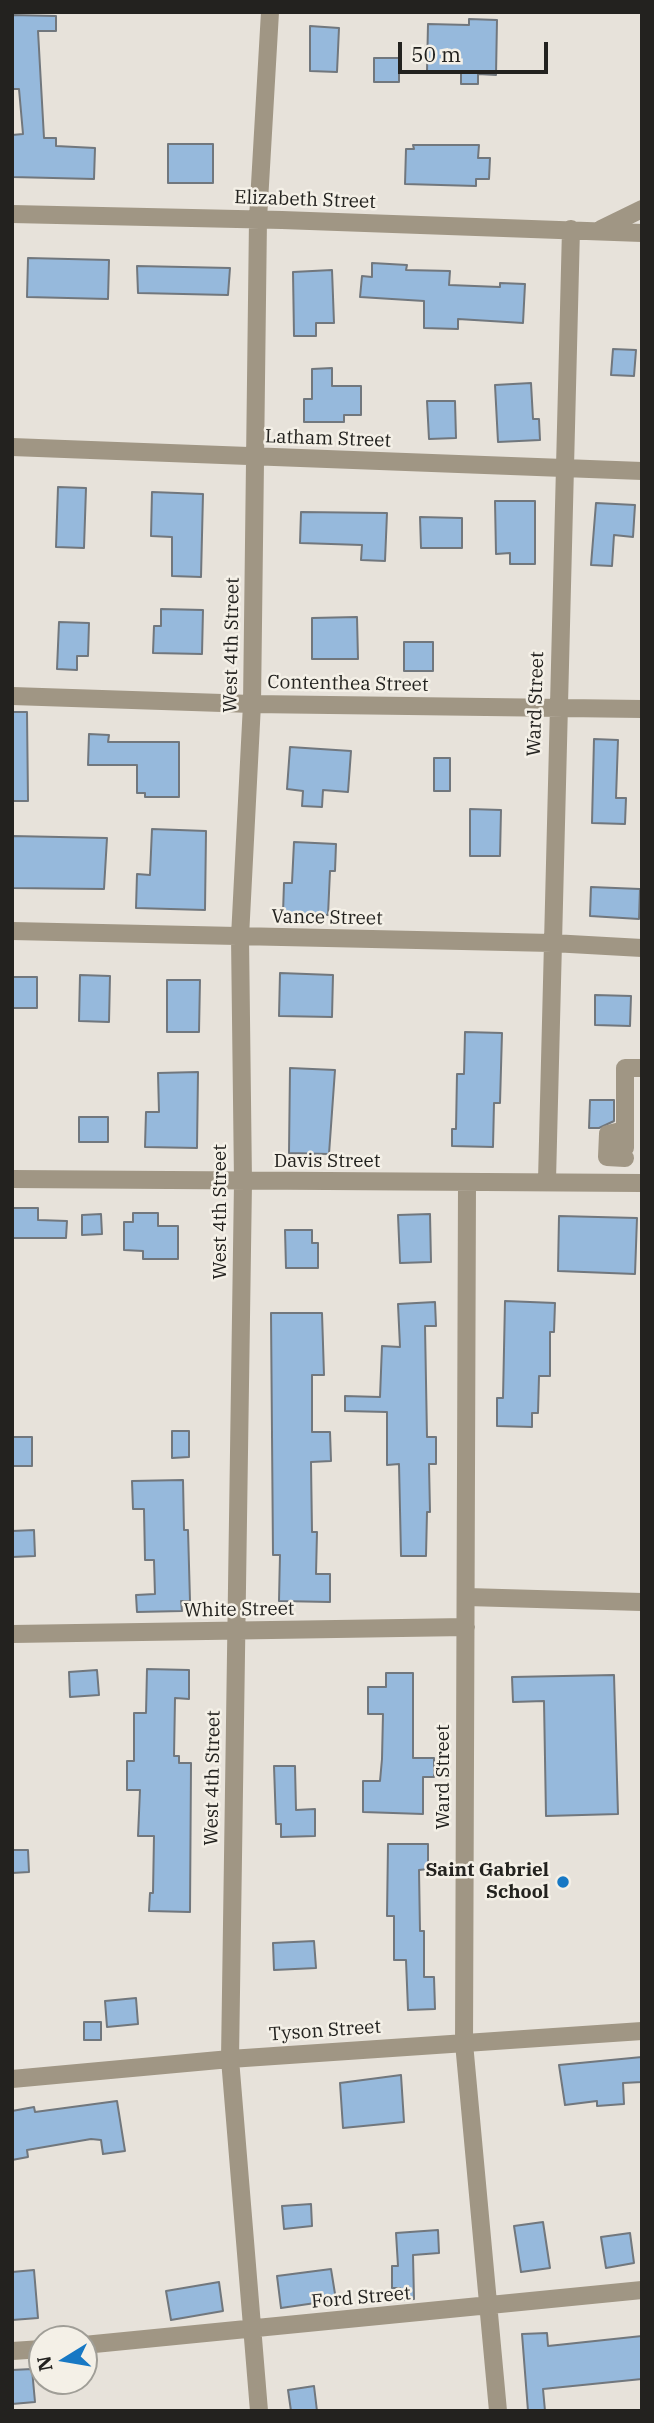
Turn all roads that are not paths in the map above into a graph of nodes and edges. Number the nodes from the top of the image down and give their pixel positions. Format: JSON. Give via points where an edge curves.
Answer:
{"nodes":[{"id":1,"x":270,"y":12,"type":"edge"},
{"id":2,"x":642,"y":209,"type":"edge"},
{"id":3,"x":12,"y":214,"type":"edge"},
{"id":4,"x":258,"y":219,"type":"junction"},
{"id":5,"x":571,"y":229,"type":"junction"},
{"id":6,"x":597,"y":230,"type":"junction"},
{"id":7,"x":642,"y":233,"type":"edge"},
{"id":8,"x":12,"y":447,"type":"edge"},
{"id":9,"x":256,"y":458,"type":"junction"},
{"id":10,"x":565,"y":470,"type":"junction"},
{"id":11,"x":642,"y":471,"type":"edge"},
{"id":12,"x":12,"y":696,"type":"edge"},
{"id":13,"x":252,"y":704,"type":"junction"},
{"id":14,"x":556,"y":708,"type":"junction"},
{"id":15,"x":642,"y":709,"type":"edge"},
{"id":16,"x":12,"y":931,"type":"edge"},
{"id":17,"x":240,"y":937,"type":"junction"},
{"id":18,"x":552,"y":943,"type":"junction"},
{"id":19,"x":642,"y":948,"type":"edge"},
{"id":20,"x":642,"y":1068,"type":"edge"},
{"id":21,"x":629,"y":1146,"type":"edge"},
{"id":22,"x":12,"y":1179,"type":"edge"},
{"id":23,"x":547,"y":1180,"type":"junction"},
{"id":24,"x":243,"y":1182,"type":"junction"},
{"id":25,"x":633,"y":1183,"type":"edge"},
{"id":26,"x":467,"y":1184,"type":"junction"},
{"id":27,"x":467,"y":1597,"type":"junction"},
{"id":28,"x":642,"y":1602,"type":"edge"},
{"id":29,"x":466,"y":1627,"type":"junction"},
{"id":30,"x":236,"y":1631,"type":"junction"},
{"id":31,"x":12,"y":1634,"type":"edge"},
{"id":32,"x":642,"y":2031,"type":"edge"},
{"id":33,"x":464,"y":2043,"type":"junction"},
{"id":34,"x":230,"y":2059,"type":"junction"},
{"id":35,"x":12,"y":2079,"type":"edge"},
{"id":36,"x":642,"y":2290,"type":"edge"},
{"id":37,"x":488,"y":2307,"type":"junction"},
{"id":38,"x":252,"y":2329,"type":"junction"},
{"id":39,"x":98,"y":2344,"type":"edge"},
{"id":40,"x":260,"y":2411,"type":"edge"},
{"id":41,"x":498,"y":2411,"type":"edge"}],
"edges":[{"from":1,"to":4,"type":"street","name":"West 4th Street"},
{"from":2,"to":6,"type":"street","name":"Elizabeth Street"},
{"from":3,"to":4,"type":"street","name":"Elizabeth Street"},
{"from":4,"to":5,"type":"street","name":"Elizabeth Street"},
{"from":4,"to":9,"type":"street","name":"West 4th Street"},
{"from":5,"to":6,"type":"street","name":"Elizabeth Street"},
{"from":5,"to":10,"type":"street","name":"Ward Street"},
{"from":6,"to":7,"type":"street","name":"Elizabeth Street"},
{"from":8,"to":9,"type":"street","name":"Latham Street"},
{"from":9,"to":10,"type":"street","name":"Latham Street"},
{"from":9,"to":13,"type":"street","name":"West 4th Street"},
{"from":10,"to":11,"type":"street","name":"Latham Street"},
{"from":10,"to":14,"type":"street","name":"Ward Street"},
{"from":12,"to":13,"type":"street","name":"Contenthea Street"},
{"from":13,"to":14,"type":"street","name":"Contenthea Street"},
{"from":13,"to":17,"type":"street","name":"West 4th Street"},
{"from":14,"to":15,"type":"street","name":"Contenthea Street"},
{"from":14,"to":18,"type":"street","name":"Ward Street"},
{"from":16,"to":17,"type":"street","name":"Vance Street"},
{"from":17,"to":18,"type":"street","name":"Vance Street"},
{"from":17,"to":24,"type":"street","name":"West 4th Street"},
{"from":18,"to":19,"type":"street","name":"Vance Street"},
{"from":18,"to":23,"type":"street","name":"Ward Street"},
{"from":20,"to":21,"type":"street","via":[[625,1068]]},
{"from":21,"to":25,"type":"street"},
{"from":22,"to":24,"type":"street","name":"Davis Street"},
{"from":23,"to":25,"type":"street","name":"Davis Street"},
{"from":23,"to":26,"type":"street","name":"Davis Street"},
{"from":24,"to":26,"type":"street","name":"Davis Street"},
{"from":24,"to":30,"type":"street","name":"West 4th Street"},
{"from":26,"to":27,"type":"street","name":"Ward Street"},
{"from":27,"to":28,"type":"street"},
{"from":27,"to":29,"type":"street","name":"Ward Street"},
{"from":29,"to":30,"type":"street","name":"White Street"},
{"from":29,"to":33,"type":"street","name":"Ward Street"},
{"from":30,"to":31,"type":"street","name":"White Street"},
{"from":30,"to":34,"type":"street","name":"West 4th Street"},
{"from":32,"to":33,"type":"street","name":"Tyson Street"},
{"from":33,"to":34,"type":"street","name":"Tyson Street"},
{"from":33,"to":37,"type":"street","name":"Ward Street"},
{"from":34,"to":35,"type":"street","name":"Tyson Street"},
{"from":34,"to":38,"type":"street","name":"West 4th Street"},
{"from":36,"to":37,"type":"street","name":"Ford Street"},
{"from":37,"to":38,"type":"street","name":"Ford Street"},
{"from":37,"to":41,"type":"street","name":"Ward Street"},
{"from":38,"to":39,"type":"street","name":"Ford Street"},
{"from":38,"to":40,"type":"street","name":"West 4th Street"}]}
